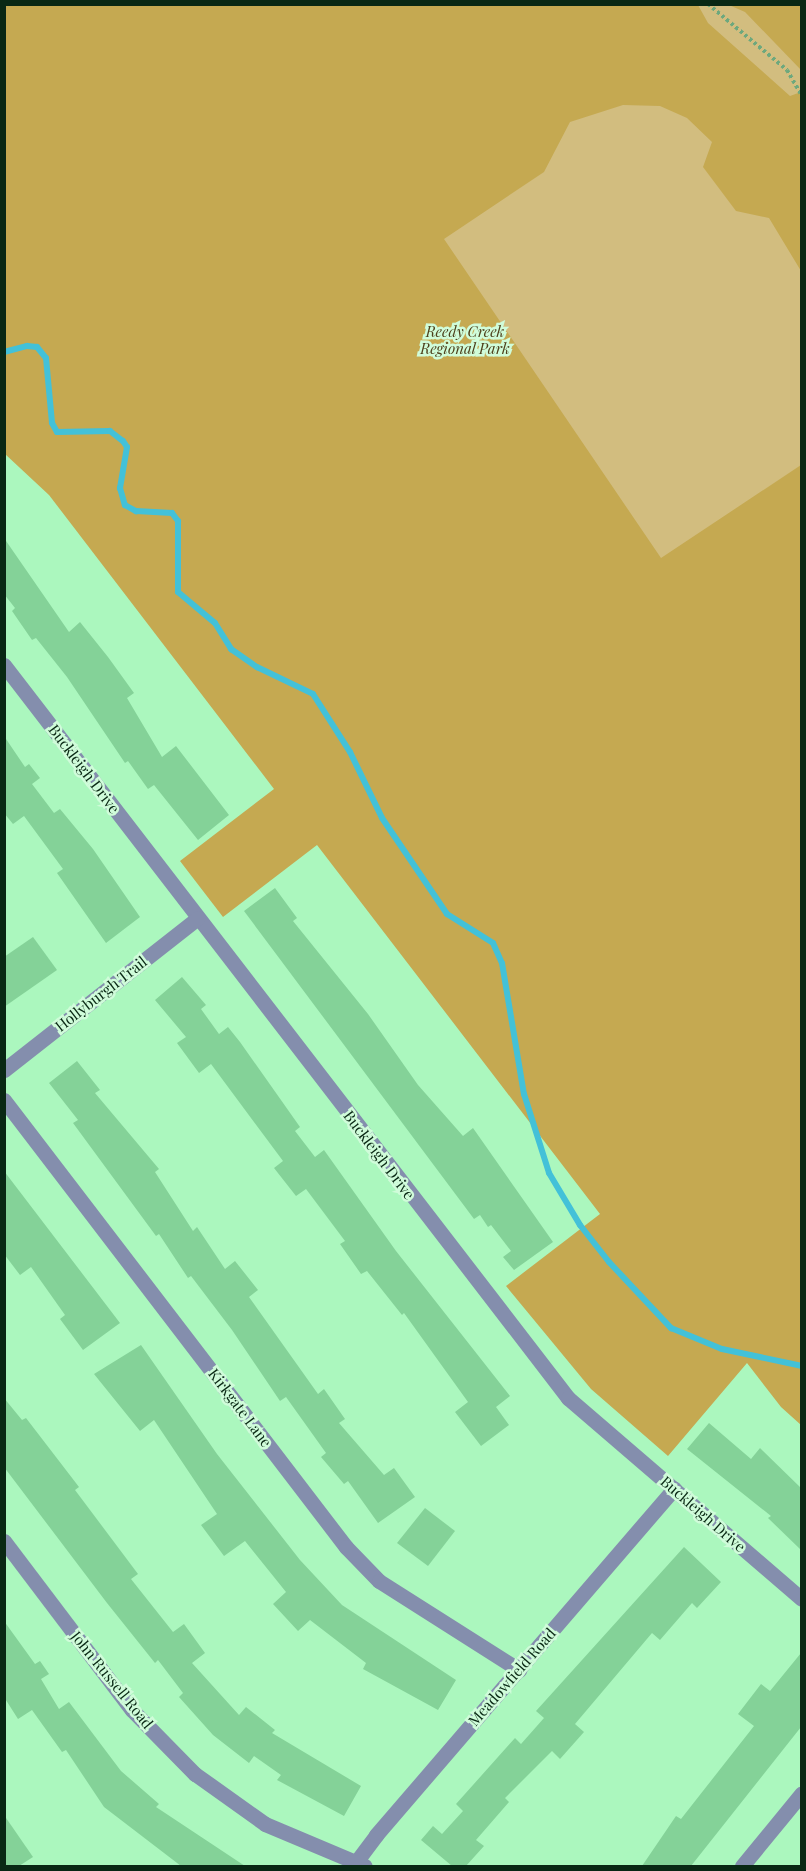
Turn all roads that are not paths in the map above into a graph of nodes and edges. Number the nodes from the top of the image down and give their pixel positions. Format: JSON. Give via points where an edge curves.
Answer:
{"nodes":[{"id":1,"x":4,"y":665,"type":"edge"},
{"id":2,"x":198,"y":918,"type":"junction"},
{"id":3,"x":4,"y":1070,"type":"edge"},
{"id":4,"x":4,"y":1100,"type":"edge"},
{"id":5,"x":674,"y":1490,"type":"junction"},
{"id":6,"x":4,"y":1541,"type":"edge"},
{"id":7,"x":801,"y":1599,"type":"edge"},
{"id":8,"x":519,"y":1670,"type":"junction"},
{"id":9,"x":801,"y":1793,"type":"edge"},
{"id":10,"x":358,"y":1865,"type":"edge"},
{"id":11,"x":742,"y":1866,"type":"edge"}],
"edges":[{"from":1,"to":2,"type":"street","name":"Buckleigh Drive"},
{"from":2,"to":3,"type":"street","name":"Hollyburgh Trail"},
{"from":2,"to":5,"type":"street","name":"Buckleigh Drive","via":[[568,1398]]},
{"from":4,"to":8,"type":"street","name":"Kirkgate Lane","via":[[346,1547],[379,1581]]},
{"from":5,"to":7,"type":"street","name":"Buckleigh Drive"},
{"from":5,"to":8,"type":"street","name":"Meadowfield Road"},
{"from":6,"to":10,"type":"street","name":"John Russell Road","via":[[132,1710],[195,1774],[266,1824]]},
{"from":8,"to":10,"type":"street","name":"Meadowfield Road"},
{"from":9,"to":11,"type":"street"}]}
